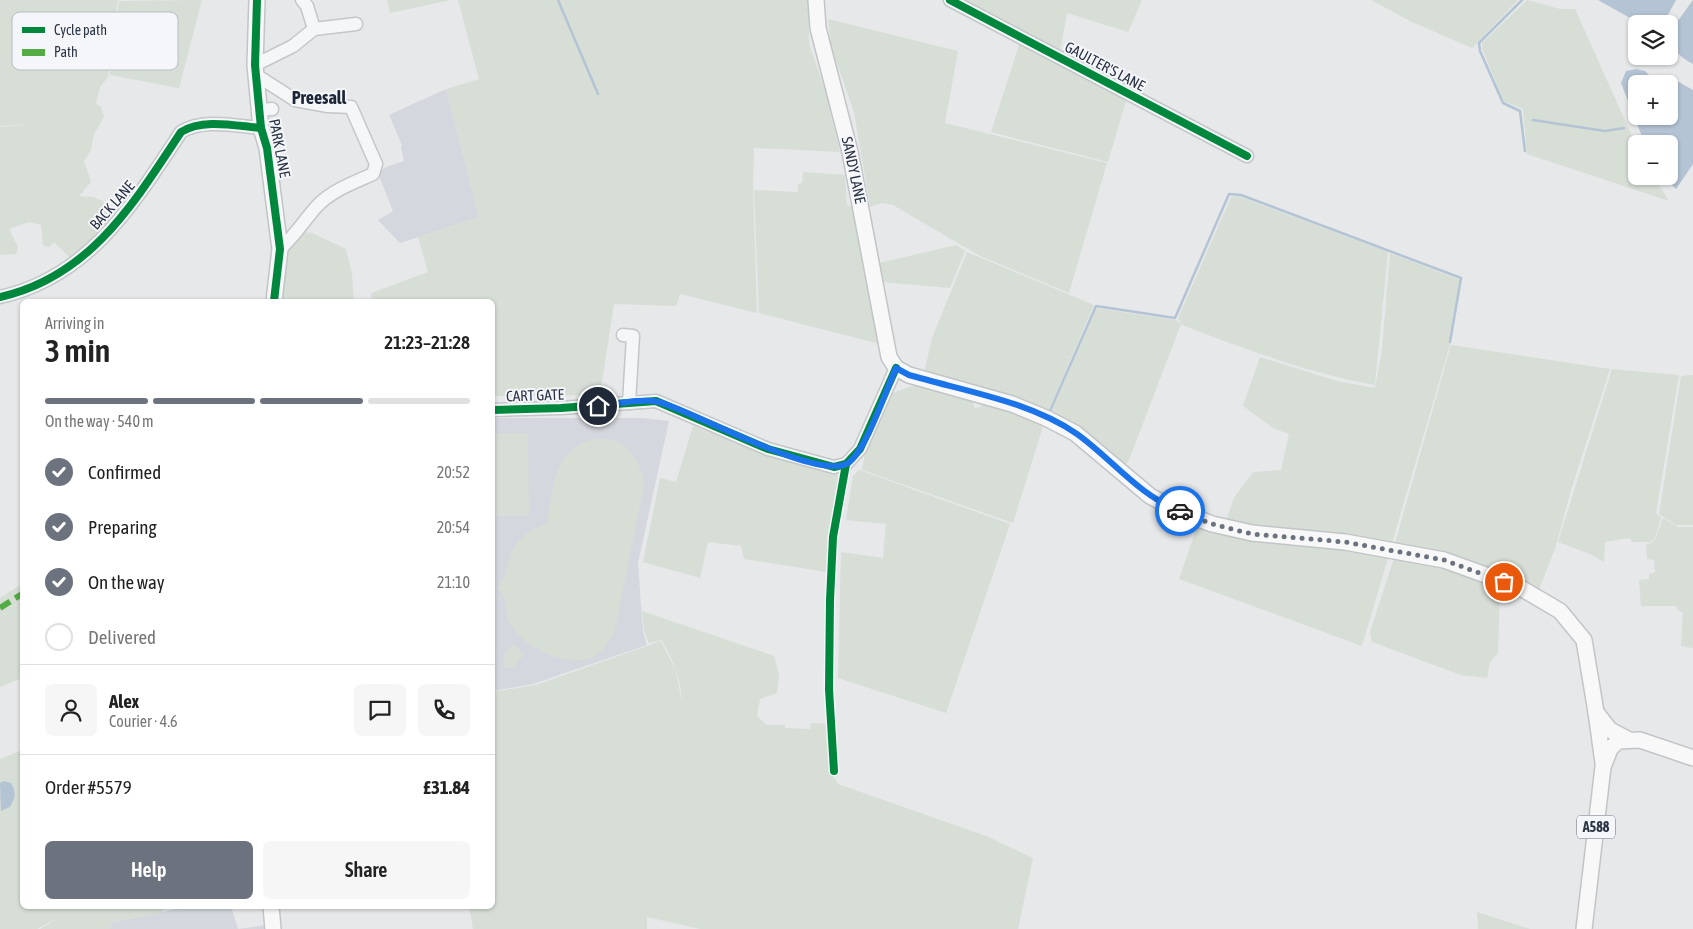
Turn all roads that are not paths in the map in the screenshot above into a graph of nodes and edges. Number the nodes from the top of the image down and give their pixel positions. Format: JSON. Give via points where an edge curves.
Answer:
{"nodes":[{"id":1,"x":257,"y":0,"type":"edge"},
{"id":2,"x":302,"y":0,"type":"edge"},
{"id":3,"x":816,"y":0,"type":"edge"},
{"id":4,"x":950,"y":0,"type":"edge"},
{"id":5,"x":356,"y":24,"type":"dead end"},
{"id":6,"x":314,"y":28,"type":"junction"},
{"id":7,"x":255,"y":70,"type":"junction"},
{"id":8,"x":261,"y":128,"type":"junction"},
{"id":9,"x":1247,"y":156,"type":"dead end"},
{"id":10,"x":280,"y":249,"type":"junction"},
{"id":11,"x":0,"y":297,"type":"edge"},
{"id":12,"x":274,"y":299,"type":"edge"},
{"id":13,"x":623,"y":335,"type":"dead end"},
{"id":14,"x":896,"y":368,"type":"junction"},
{"id":15,"x":629,"y":403,"type":"junction"},
{"id":16,"x":495,"y":410,"type":"edge"},
{"id":17,"x":1596,"y":712,"type":"junction"},
{"id":18,"x":1629,"y":740,"type":"junction"},
{"id":19,"x":1693,"y":758,"type":"edge"},
{"id":20,"x":1603,"y":767,"type":"junction"},
{"id":21,"x":271,"y":909,"type":"edge"},
{"id":22,"x":273,"y":929,"type":"edge"},
{"id":23,"x":1584,"y":929,"type":"edge"}],
"edges":[{"from":1,"to":7,"type":"main road","name":"PARK LANE"},
{"from":2,"to":6,"type":"street","via":[[308,6]]},
{"from":3,"to":14,"type":"main road","name":"SANDY LANE","via":[[818,28],[850,152],[889,357]]},
{"from":4,"to":9,"type":"street","name":"GAULTER'S LANE"},
{"from":5,"to":6,"type":"street"},
{"from":6,"to":7,"type":"street","via":[[294,46]]},
{"from":7,"to":8,"type":"main road","name":"PARK LANE","via":[[265,110]]},
{"from":7,"to":10,"type":"street","via":[[295,100],[351,107],[376,164],[373,174],[319,204]]},
{"from":8,"to":10,"type":"main road","name":"PARK LANE","via":[[268,148]]},
{"from":8,"to":11,"type":"street","name":"BACK LANE","via":[[217,124],[181,132],[132,207],[80,261],[38,285]]},
{"from":10,"to":12,"type":"main road","name":"PARK LANE"},
{"from":13,"to":15,"type":"street","via":[[633,336]]},
{"from":14,"to":15,"type":"street","name":"CART GATE","via":[[860,449],[846,464],[834,466],[768,449],[656,402]]},
{"from":14,"to":17,"type":"main road","via":[[909,375],[1012,404],[1046,418],[1082,438],[1150,496],[1212,524],[1252,534],[1345,542],[1444,560],[1519,588],[1560,612],[1584,640]]},
{"from":15,"to":16,"type":"street","name":"CART GATE"},
{"from":17,"to":18,"type":"main road","via":[[1610,730]]},
{"from":17,"to":20,"type":"main road"},
{"from":18,"to":19,"type":"main road","via":[[1640,740]]},
{"from":18,"to":20,"type":"main road","number":"A588","via":[[1618,741],[1610,748]]},
{"from":20,"to":23,"type":"main road","number":"A588"},
{"from":21,"to":22,"type":"main road"}]}
